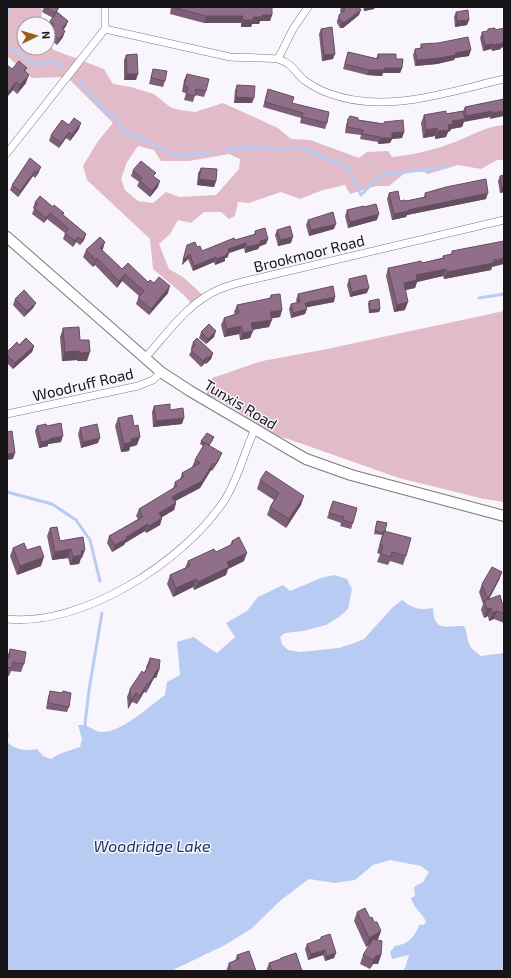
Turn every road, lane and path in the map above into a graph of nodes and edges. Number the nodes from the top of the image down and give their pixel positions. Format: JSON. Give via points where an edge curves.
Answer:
{"nodes":[{"id":1,"x":105,"y":7,"type":"edge"},
{"id":2,"x":308,"y":7,"type":"edge"},
{"id":3,"x":105,"y":29,"type":"junction"},
{"id":4,"x":278,"y":59,"type":"junction"},
{"id":5,"x":504,"y":78,"type":"edge"},
{"id":6,"x":7,"y":153,"type":"edge"},
{"id":7,"x":504,"y":220,"type":"edge"},
{"id":8,"x":7,"y":237,"type":"edge"},
{"id":9,"x":145,"y":358,"type":"junction"},
{"id":10,"x":161,"y":372,"type":"junction"},
{"id":11,"x":7,"y":414,"type":"edge"},
{"id":12,"x":255,"y":428,"type":"junction"},
{"id":13,"x":504,"y":516,"type":"edge"},
{"id":14,"x":7,"y":619,"type":"edge"}],
"edges":[{"from":1,"to":3,"type":"street"},
{"from":2,"to":4,"type":"street"},
{"from":3,"to":4,"type":"street","via":[[230,57]]},
{"from":3,"to":6,"type":"street"},
{"from":4,"to":5,"type":"street","via":[[289,63],[304,80],[319,89],[347,99],[367,102],[410,100]]},
{"from":7,"to":9,"type":"street","name":"Brookmoor Road","via":[[219,289],[204,297],[189,310]]},
{"from":8,"to":9,"type":"street","name":"Tunxis Road"},
{"from":9,"to":10,"type":"street","name":"Tunxis Road"},
{"from":10,"to":11,"type":"street","name":"Woodruff Road","via":[[153,380],[138,386]]},
{"from":10,"to":12,"type":"street","name":"Tunxis Road"},
{"from":12,"to":13,"type":"street","name":"Tunxis Road","via":[[306,459]]},
{"from":12,"to":14,"type":"street","via":[[224,500],[197,534],[161,564],[127,587],[81,608],[46,617]]}]}
